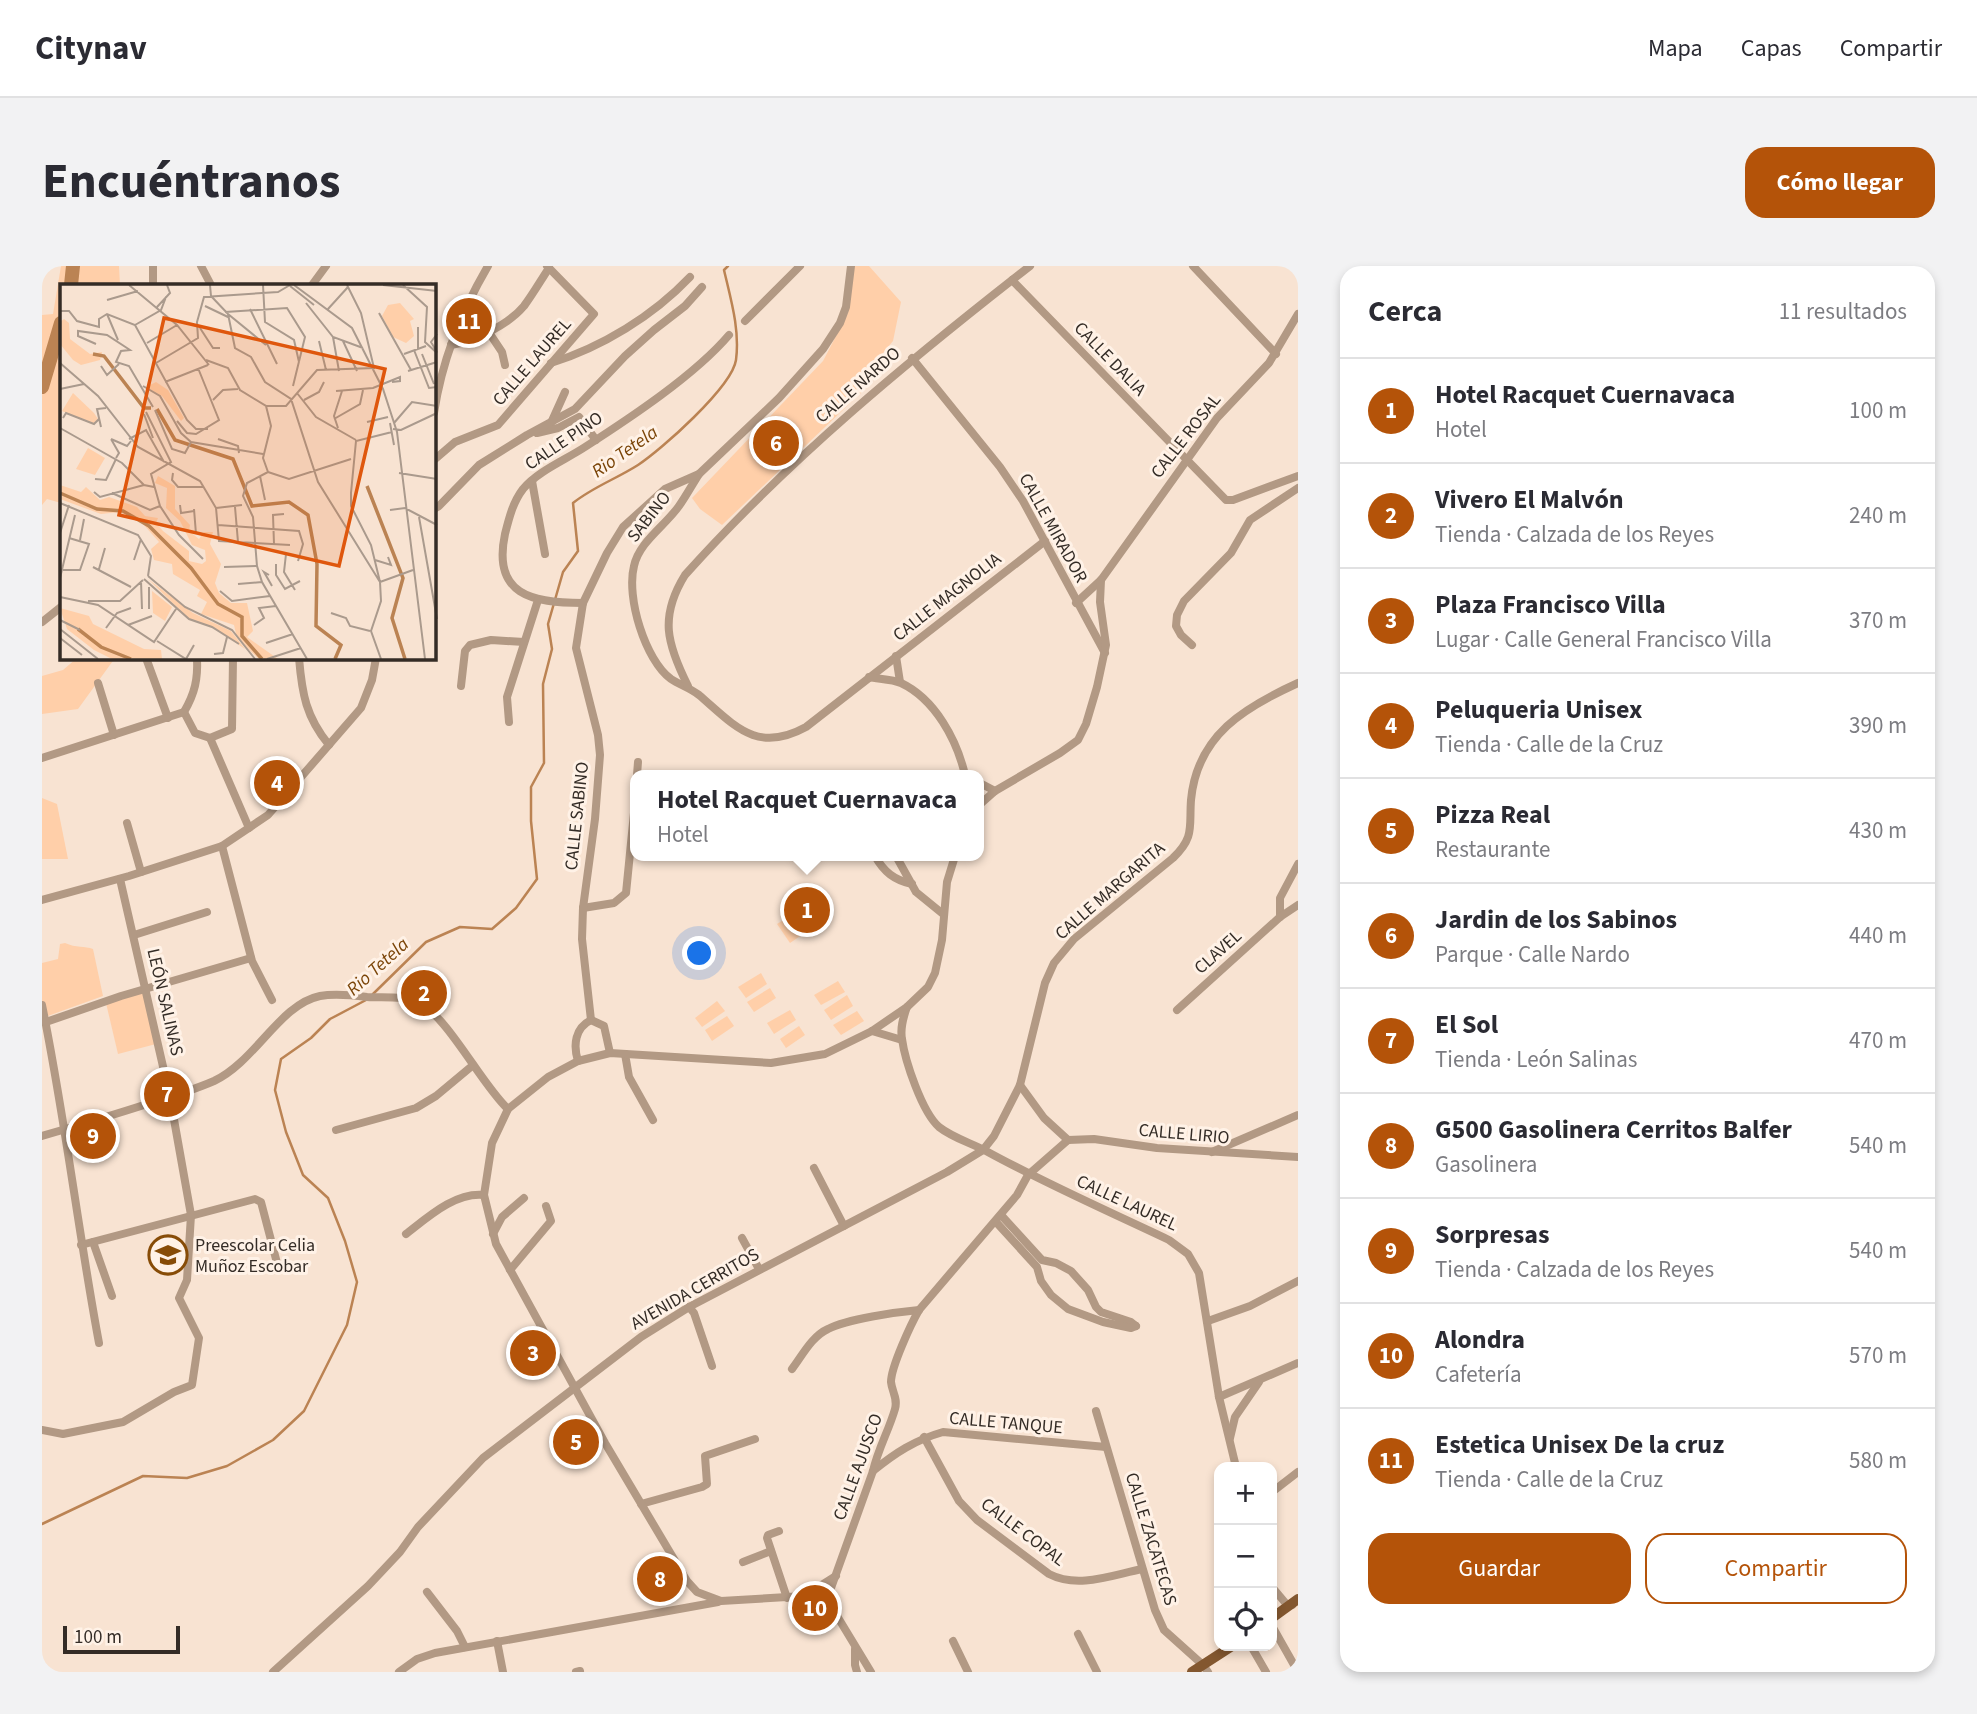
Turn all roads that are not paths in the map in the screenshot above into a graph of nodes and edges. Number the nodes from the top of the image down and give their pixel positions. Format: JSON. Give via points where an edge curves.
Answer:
{"nodes":[{"id":1,"x":153,"y":266,"type":"edge"},
{"id":2,"x":201,"y":266,"type":"edge"},
{"id":3,"x":326,"y":266,"type":"edge"},
{"id":4,"x":488,"y":266,"type":"edge"},
{"id":5,"x":800,"y":266,"type":"edge"},
{"id":6,"x":851,"y":266,"type":"edge"},
{"id":7,"x":1030,"y":266,"type":"edge"},
{"id":8,"x":1194,"y":266,"type":"edge"},
{"id":9,"x":548,"y":267,"type":"edge"},
{"id":10,"x":690,"y":277,"type":"dead end"},
{"id":11,"x":1012,"y":280,"type":"junction"},
{"id":12,"x":153,"y":284,"type":"edge"},
{"id":13,"x":210,"y":284,"type":"edge"},
{"id":14,"x":313,"y":284,"type":"edge"},
{"id":15,"x":702,"y":286,"type":"dead end"},
{"id":16,"x":1298,"y":314,"type":"edge"},
{"id":17,"x":745,"y":321,"type":"dead end"},
{"id":18,"x":488,"y":331,"type":"junction"},
{"id":19,"x":729,"y":335,"type":"dead end"},
{"id":20,"x":451,"y":345,"type":"junction"},
{"id":21,"x":1276,"y":354,"type":"junction"},
{"id":22,"x":912,"y":358,"type":"junction"},
{"id":23,"x":550,"y":363,"type":"junction"},
{"id":24,"x":505,"y":365,"type":"dead end"},
{"id":25,"x":565,"y":392,"type":"dead end"},
{"id":26,"x":436,"y":400,"type":"edge"},
{"id":27,"x":551,"y":423,"type":"junction"},
{"id":28,"x":527,"y":435,"type":"junction"},
{"id":29,"x":596,"y":440,"type":"junction"},
{"id":30,"x":436,"y":458,"type":"edge"},
{"id":31,"x":1185,"y":460,"type":"junction"},
{"id":32,"x":699,"y":474,"type":"junction"},
{"id":33,"x":1298,"y":476,"type":"edge"},
{"id":34,"x":531,"y":481,"type":"junction"},
{"id":35,"x":1298,"y":488,"type":"edge"},
{"id":36,"x":436,"y":508,"type":"edge"},
{"id":37,"x":1045,"y":541,"type":"junction"},
{"id":38,"x":545,"y":554,"type":"dead end"},
{"id":39,"x":1101,"y":580,"type":"junction"},
{"id":40,"x":540,"y":600,"type":"junction"},
{"id":41,"x":583,"y":603,"type":"junction"},
{"id":42,"x":1076,"y":603,"type":"junction"},
{"id":43,"x":60,"y":608,"type":"edge"},
{"id":44,"x":42,"y":622,"type":"edge"},
{"id":45,"x":524,"y":642,"type":"junction"},
{"id":46,"x":1192,"y":645,"type":"dead end"},
{"id":47,"x":1105,"y":653,"type":"junction"},
{"id":48,"x":896,"y":656,"type":"junction"},
{"id":49,"x":147,"y":660,"type":"edge"},
{"id":50,"x":197,"y":660,"type":"edge"},
{"id":51,"x":233,"y":660,"type":"edge"},
{"id":52,"x":299,"y":660,"type":"edge"},
{"id":53,"x":376,"y":660,"type":"edge"},
{"id":54,"x":676,"y":661,"type":"junction"},
{"id":55,"x":660,"y":667,"type":"junction"},
{"id":56,"x":869,"y":677,"type":"junction"},
{"id":57,"x":900,"y":682,"type":"junction"},
{"id":58,"x":98,"y":683,"type":"dead end"},
{"id":59,"x":1298,"y":683,"type":"edge"},
{"id":60,"x":461,"y":686,"type":"dead end"},
{"id":61,"x":688,"y":686,"type":"junction"},
{"id":62,"x":184,"y":712,"type":"junction"},
{"id":63,"x":168,"y":718,"type":"junction"},
{"id":64,"x":509,"y":722,"type":"dead end"},
{"id":65,"x":114,"y":735,"type":"junction"},
{"id":66,"x":210,"y":738,"type":"junction"},
{"id":67,"x":329,"y":745,"type":"junction"},
{"id":68,"x":42,"y":758,"type":"edge"},
{"id":69,"x":638,"y":762,"type":"dead end"},
{"id":70,"x":638,"y":770,"type":"edge"},
{"id":71,"x":965,"y":770,"type":"edge"},
{"id":72,"x":984,"y":785,"type":"edge"},
{"id":73,"x":995,"y":791,"type":"junction"},
{"id":74,"x":984,"y":801,"type":"edge"},
{"id":75,"x":127,"y":823,"type":"dead end"},
{"id":76,"x":249,"y":828,"type":"junction"},
{"id":77,"x":222,"y":846,"type":"junction"},
{"id":78,"x":630,"y":849,"type":"edge"},
{"id":79,"x":879,"y":861,"type":"edge"},
{"id":80,"x":899,"y":861,"type":"edge"},
{"id":81,"x":953,"y":861,"type":"edge"},
{"id":82,"x":1298,"y":864,"type":"edge"},
{"id":83,"x":141,"y":872,"type":"junction"},
{"id":84,"x":120,"y":879,"type":"junction"},
{"id":85,"x":912,"y":884,"type":"junction"},
{"id":86,"x":42,"y":900,"type":"edge"},
{"id":87,"x":1298,"y":905,"type":"edge"},
{"id":88,"x":583,"y":908,"type":"junction"},
{"id":89,"x":207,"y":912,"type":"dead end"},
{"id":90,"x":943,"y":914,"type":"junction"},
{"id":91,"x":1280,"y":917,"type":"junction"},
{"id":92,"x":134,"y":935,"type":"junction"},
{"id":93,"x":251,"y":958,"type":"junction"},
{"id":94,"x":147,"y":989,"type":"junction"},
{"id":95,"x":272,"y":1000,"type":"dead end"},
{"id":96,"x":42,"y":1005,"type":"edge"},
{"id":97,"x":907,"y":1007,"type":"junction"},
{"id":98,"x":1177,"y":1010,"type":"dead end"},
{"id":99,"x":591,"y":1020,"type":"junction"},
{"id":100,"x":46,"y":1022,"type":"junction"},
{"id":101,"x":872,"y":1031,"type":"junction"},
{"id":102,"x":902,"y":1040,"type":"junction"},
{"id":103,"x":610,"y":1054,"type":"junction"},
{"id":104,"x":625,"y":1054,"type":"junction"},
{"id":105,"x":578,"y":1061,"type":"junction"},
{"id":106,"x":472,"y":1066,"type":"junction"},
{"id":107,"x":1020,"y":1085,"type":"junction"},
{"id":108,"x":170,"y":1097,"type":"junction"},
{"id":109,"x":508,"y":1109,"type":"junction"},
{"id":110,"x":1298,"y":1115,"type":"edge"},
{"id":111,"x":653,"y":1120,"type":"dead end"},
{"id":112,"x":64,"y":1130,"type":"junction"},
{"id":113,"x":336,"y":1130,"type":"dead end"},
{"id":114,"x":42,"y":1136,"type":"edge"},
{"id":115,"x":1068,"y":1140,"type":"junction"},
{"id":116,"x":983,"y":1150,"type":"junction"},
{"id":117,"x":1212,"y":1152,"type":"junction"},
{"id":118,"x":1298,"y":1157,"type":"edge"},
{"id":119,"x":814,"y":1168,"type":"dead end"},
{"id":120,"x":1028,"y":1175,"type":"junction"},
{"id":121,"x":484,"y":1195,"type":"junction"},
{"id":122,"x":524,"y":1198,"type":"dead end"},
{"id":123,"x":546,"y":1206,"type":"dead end"},
{"id":124,"x":191,"y":1215,"type":"junction"},
{"id":125,"x":998,"y":1219,"type":"junction"},
{"id":126,"x":844,"y":1226,"type":"junction"},
{"id":127,"x":406,"y":1234,"type":"dead end"},
{"id":128,"x":493,"y":1234,"type":"junction"},
{"id":129,"x":742,"y":1238,"type":"dead end"},
{"id":130,"x":93,"y":1242,"type":"junction"},
{"id":131,"x":81,"y":1245,"type":"junction"},
{"id":132,"x":276,"y":1263,"type":"dead end"},
{"id":133,"x":1039,"y":1264,"type":"junction"},
{"id":134,"x":760,"y":1269,"type":"junction"},
{"id":135,"x":510,"y":1270,"type":"junction"},
{"id":136,"x":1298,"y":1281,"type":"edge"},
{"id":137,"x":112,"y":1296,"type":"dead end"},
{"id":138,"x":689,"y":1307,"type":"junction"},
{"id":139,"x":1096,"y":1307,"type":"junction"},
{"id":140,"x":919,"y":1310,"type":"junction"},
{"id":141,"x":1087,"y":1318,"type":"junction"},
{"id":142,"x":1208,"y":1321,"type":"junction"},
{"id":143,"x":99,"y":1343,"type":"dead end"},
{"id":144,"x":1298,"y":1363,"type":"edge"},
{"id":145,"x":712,"y":1366,"type":"dead end"},
{"id":146,"x":792,"y":1369,"type":"dead end"},
{"id":147,"x":1259,"y":1381,"type":"junction"},
{"id":148,"x":574,"y":1387,"type":"junction"},
{"id":149,"x":1219,"y":1397,"type":"junction"},
{"id":150,"x":1096,"y":1412,"type":"dead end"},
{"id":151,"x":42,"y":1430,"type":"edge"},
{"id":152,"x":924,"y":1437,"type":"junction"},
{"id":153,"x":755,"y":1439,"type":"dead end"},
{"id":154,"x":1230,"y":1441,"type":"junction"},
{"id":155,"x":1106,"y":1447,"type":"junction"},
{"id":156,"x":1236,"y":1462,"type":"edge"},
{"id":157,"x":873,"y":1471,"type":"junction"},
{"id":158,"x":1298,"y":1472,"type":"edge"},
{"id":159,"x":1277,"y":1488,"type":"edge"},
{"id":160,"x":640,"y":1504,"type":"junction"},
{"id":161,"x":779,"y":1531,"type":"dead end"},
{"id":162,"x":771,"y":1551,"type":"junction"},
{"id":163,"x":743,"y":1562,"type":"dead end"},
{"id":164,"x":1142,"y":1569,"type":"junction"},
{"id":165,"x":835,"y":1576,"type":"junction"},
{"id":166,"x":1273,"y":1588,"type":"edge"},
{"id":167,"x":427,"y":1592,"type":"dead end"},
{"id":168,"x":804,"y":1596,"type":"junction"},
{"id":169,"x":787,"y":1598,"type":"junction"},
{"id":170,"x":721,"y":1601,"type":"junction"},
{"id":171,"x":826,"y":1602,"type":"junction"},
{"id":172,"x":1295,"y":1603,"type":"edge"},
{"id":173,"x":1277,"y":1615,"type":"edge"},
{"id":174,"x":1078,"y":1634,"type":"dead end"},
{"id":175,"x":1277,"y":1635,"type":"edge"},
{"id":176,"x":497,"y":1641,"type":"junction"},
{"id":177,"x":953,"y":1641,"type":"dead end"},
{"id":178,"x":465,"y":1647,"type":"junction"},
{"id":179,"x":855,"y":1649,"type":"junction"},
{"id":180,"x":1226,"y":1651,"type":"edge"},
{"id":181,"x":1254,"y":1651,"type":"edge"},
{"id":182,"x":1205,"y":1668,"type":"edge"},
{"id":183,"x":862,"y":1670,"type":"edge"},
{"id":184,"x":273,"y":1672,"type":"edge"},
{"id":185,"x":399,"y":1672,"type":"edge"},
{"id":186,"x":503,"y":1672,"type":"edge"},
{"id":187,"x":871,"y":1672,"type":"edge"},
{"id":188,"x":968,"y":1672,"type":"edge"},
{"id":189,"x":1097,"y":1672,"type":"edge"},
{"id":190,"x":1192,"y":1672,"type":"edge"},
{"id":191,"x":1266,"y":1672,"type":"edge"},
{"id":192,"x":1298,"y":1672,"type":"edge"}],
"edges":[{"from":1,"to":12,"type":"street"},
{"from":2,"to":13,"type":"street"},
{"from":3,"to":14,"type":"street"},
{"from":4,"to":20,"type":"street"},
{"from":5,"to":17,"type":"street"},
{"from":6,"to":32,"type":"street","name":"CALLE SABINO","via":[[846,307],[823,349]]},
{"from":7,"to":11,"type":"street","name":"CALLE NARDO"},
{"from":8,"to":21,"type":"street"},
{"from":9,"to":18,"type":"street","via":[[524,305]]},
{"from":9,"to":23,"type":"street","name":"CALLE LAUREL","via":[[594,314]]},
{"from":10,"to":23,"type":"street","via":[[613,336]]},
{"from":11,"to":22,"type":"street","name":"CALLE NARDO"},
{"from":11,"to":31,"type":"street","name":"CALLE DALIA"},
{"from":15,"to":27,"type":"street","via":[[575,409]]},
{"from":16,"to":21,"type":"street","name":"CALLE ROSAL"},
{"from":18,"to":20,"type":"street"},
{"from":18,"to":24,"type":"street"},
{"from":19,"to":29,"type":"street","name":"CALLE PINO","via":[[680,379]]},
{"from":20,"to":26,"type":"street"},
{"from":21,"to":31,"type":"street","name":"CALLE ROSAL"},
{"from":22,"to":37,"type":"street","name":"CALLE MIRADOR","via":[[1000,467]]},
{"from":22,"to":54,"type":"street","name":"CALLE NARDO","via":[[791,464],[685,575],[668,612]]},
{"from":23,"to":30,"type":"street","name":"CALLE LAUREL","via":[[498,425],[455,442]]},
{"from":25,"to":27,"type":"street"},
{"from":27,"to":28,"type":"street"},
{"from":28,"to":29,"type":"street","via":[[579,417]]},
{"from":28,"to":36,"type":"street","via":[[479,465]]},
{"from":29,"to":34,"type":"street","name":"CALLE PINO"},
{"from":31,"to":33,"type":"street","name":"CALLE DALIA","via":[[1228,501]]},
{"from":31,"to":39,"type":"street","name":"CALLE ROSAL"},
{"from":32,"to":41,"type":"street","name":"CALLE SABINO","via":[[665,489],[623,527]]},
{"from":32,"to":55,"type":"street","name":"SABINO","via":[[643,547],[634,566],[638,621],[651,657]]},
{"from":34,"to":38,"type":"street"},
{"from":34,"to":40,"type":"street","name":"CALLE PINO","via":[[513,506],[502,561],[512,585]]},
{"from":35,"to":46,"type":"street","via":[[1250,520],[1231,553],[1184,601],[1176,626]]},
{"from":37,"to":42,"type":"street","name":"CALLE MIRADOR"},
{"from":37,"to":48,"type":"street","name":"CALLE MAGNOLIA"},
{"from":39,"to":42,"type":"street","name":"CALLE ROSAL"},
{"from":39,"to":47,"type":"street"},
{"from":40,"to":41,"type":"street","name":"CALLE PINO"},
{"from":40,"to":45,"type":"street"},
{"from":41,"to":88,"type":"street","name":"CALLE SABINO","via":[[576,648],[600,755]]},
{"from":42,"to":47,"type":"street","name":"CALLE MIRADOR"},
{"from":43,"to":44,"type":"street"},
{"from":45,"to":60,"type":"street","via":[[491,640],[470,645],[465,651]]},
{"from":45,"to":64,"type":"street","via":[[507,697]]},
{"from":47,"to":73,"type":"street","via":[[1078,740]]},
{"from":48,"to":56,"type":"street","name":"CALLE MAGNOLIA"},
{"from":48,"to":57,"type":"street"},
{"from":49,"to":63,"type":"street"},
{"from":50,"to":62,"type":"street","via":[[198,678]]},
{"from":51,"to":66,"type":"street","via":[[232,729]]},
{"from":52,"to":67,"type":"street","via":[[305,703]]},
{"from":53,"to":67,"type":"street","via":[[361,708]]},
{"from":54,"to":55,"type":"street"},
{"from":54,"to":61,"type":"street","name":"CALLE NARDO"},
{"from":55,"to":61,"type":"street","name":"SABINO"},
{"from":56,"to":57,"type":"street"},
{"from":56,"to":61,"type":"street","name":"CALLE MAGNOLIA","via":[[806,727],[772,739],[747,733]]},
{"from":57,"to":71,"type":"street","via":[[942,720]]},
{"from":58,"to":65,"type":"street"},
{"from":59,"to":107,"type":"street","name":"CALLE MARGARITA","via":[[1251,707],[1214,738],[1195,780],[1185,845],[1074,939],[1054,963],[1045,982]]},
{"from":62,"to":63,"type":"street"},
{"from":62,"to":66,"type":"street","via":[[195,733]]},
{"from":63,"to":65,"type":"street"},
{"from":65,"to":68,"type":"street"},
{"from":66,"to":76,"type":"street"},
{"from":67,"to":76,"type":"street","via":[[276,809]]},
{"from":69,"to":70,"type":"street"},
{"from":72,"to":73,"type":"street"},
{"from":73,"to":74,"type":"street"},
{"from":75,"to":83,"type":"street"},
{"from":76,"to":77,"type":"street"},
{"from":77,"to":83,"type":"street"},
{"from":77,"to":93,"type":"street"},
{"from":78,"to":88,"type":"street","via":[[626,893],[614,903]]},
{"from":79,"to":85,"type":"street","via":[[887,873]]},
{"from":80,"to":85,"type":"street"},
{"from":81,"to":90,"type":"street"},
{"from":82,"to":91,"type":"street","via":[[1280,898]]},
{"from":83,"to":84,"type":"street"},
{"from":84,"to":86,"type":"street"},
{"from":84,"to":92,"type":"street","name":"LEÓN SALINAS"},
{"from":85,"to":90,"type":"street","via":[[925,902]]},
{"from":87,"to":91,"type":"street","name":"CLAVEL"},
{"from":88,"to":99,"type":"street","name":"CALLE SABINO"},
{"from":89,"to":92,"type":"street"},
{"from":90,"to":97,"type":"street","via":[[935,973]]},
{"from":91,"to":98,"type":"street","name":"CLAVEL"},
{"from":92,"to":94,"type":"street","name":"LEÓN SALINAS"},
{"from":93,"to":94,"type":"street"},
{"from":93,"to":95,"type":"street"},
{"from":94,"to":100,"type":"street"},
{"from":94,"to":108,"type":"street","name":"LEÓN SALINAS"},
{"from":96,"to":100,"type":"street"},
{"from":97,"to":101,"type":"street"},
{"from":97,"to":102,"type":"street","name":"CALLE LAUREL"},
{"from":99,"to":103,"type":"street","name":"CALLE SABINO","via":[[604,1026]]},
{"from":99,"to":105,"type":"street","via":[[577,1034]]},
{"from":100,"to":112,"type":"street"},
{"from":101,"to":102,"type":"street"},
{"from":101,"to":104,"type":"street","via":[[825,1054],[771,1063]]},
{"from":102,"to":116,"type":"street","name":"CALLE LAUREL","via":[[915,1083],[936,1125]]},
{"from":103,"to":104,"type":"street"},
{"from":103,"to":105,"type":"street"},
{"from":104,"to":111,"type":"street","via":[[629,1077]]},
{"from":105,"to":109,"type":"street","via":[[548,1077]]},
{"from":106,"to":108,"type":"street","via":[[443,1023],[415,1000],[338,994],[300,1003],[236,1068]]},
{"from":106,"to":109,"type":"street"},
{"from":106,"to":113,"type":"street","via":[[416,1108]]},
{"from":107,"to":115,"type":"street","via":[[1044,1118]]},
{"from":107,"to":116,"type":"street","name":"CALLE MARGARITA"},
{"from":108,"to":112,"type":"street"},
{"from":108,"to":124,"type":"street","name":"LEÓN SALINAS"},
{"from":109,"to":121,"type":"street","via":[[489,1152]]},
{"from":110,"to":117,"type":"street"},
{"from":112,"to":114,"type":"street"},
{"from":112,"to":131,"type":"street"},
{"from":115,"to":117,"type":"street","name":"CALLE LIRIO"},
{"from":115,"to":120,"type":"street","name":"CALLE AJUSCO"},
{"from":116,"to":120,"type":"street","name":"CALLE LAUREL"},
{"from":116,"to":126,"type":"street","name":"AVENIDA CERRITOS"},
{"from":117,"to":118,"type":"street","name":"CALLE LIRIO"},
{"from":119,"to":126,"type":"street"},
{"from":120,"to":125,"type":"street","name":"CALLE AJUSCO"},
{"from":120,"to":142,"type":"street","name":"CALLE LAUREL","via":[[1180,1246],[1199,1273]]},
{"from":121,"to":127,"type":"street","via":[[452,1202]]},
{"from":121,"to":128,"type":"street"},
{"from":122,"to":128,"type":"street","via":[[502,1217]]},
{"from":123,"to":135,"type":"street","via":[[551,1222]]},
{"from":124,"to":130,"type":"street"},
{"from":124,"to":132,"type":"street","via":[[259,1199]]},
{"from":124,"to":151,"type":"street","name":"LEÓN SALINAS","via":[[187,1280],[179,1298],[199,1338],[192,1385],[123,1422],[63,1434]]},
{"from":125,"to":133,"type":"street"},
{"from":125,"to":140,"type":"street","name":"CALLE AJUSCO"},
{"from":126,"to":134,"type":"street","name":"AVENIDA CERRITOS"},
{"from":128,"to":135,"type":"street"},
{"from":129,"to":134,"type":"street"},
{"from":130,"to":131,"type":"street"},
{"from":130,"to":137,"type":"street"},
{"from":131,"to":143,"type":"street"},
{"from":133,"to":139,"type":"street","via":[[1056,1263],[1071,1271]]},
{"from":133,"to":141,"type":"street","via":[[1041,1281],[1051,1295]]},
{"from":134,"to":138,"type":"street","name":"AVENIDA CERRITOS"},
{"from":135,"to":148,"type":"street"},
{"from":136,"to":142,"type":"street"},
{"from":138,"to":145,"type":"street"},
{"from":138,"to":148,"type":"street","name":"AVENIDA CERRITOS"},
{"from":139,"to":141,"type":"street"},
{"from":139,"to":141,"type":"street","via":[[1136,1326]]},
{"from":140,"to":146,"type":"street","via":[[828,1328]]},
{"from":140,"to":157,"type":"street","name":"CALLE AJUSCO","via":[[892,1380],[896,1406]]},
{"from":142,"to":149,"type":"street","name":"CALLE LAUREL"},
{"from":144,"to":147,"type":"street"},
{"from":147,"to":149,"type":"street"},
{"from":147,"to":154,"type":"street","via":[[1235,1417]]},
{"from":148,"to":160,"type":"street"},
{"from":148,"to":184,"type":"street","name":"AVENIDA CERRITOS","via":[[484,1458],[375,1579]]},
{"from":149,"to":154,"type":"street","name":"CALLE LAUREL"},
{"from":150,"to":155,"type":"street","name":"CALLE ZACATECAS"},
{"from":152,"to":155,"type":"street","name":"CALLE TANQUE","via":[[959,1432]]},
{"from":152,"to":157,"type":"street","name":"CALLE TANQUE"},
{"from":152,"to":164,"type":"street","name":"CALLE COPAL","via":[[959,1501],[1049,1574],[1076,1582]]},
{"from":153,"to":160,"type":"street","via":[[705,1456],[708,1479],[702,1487]]},
{"from":154,"to":156,"type":"street","name":"CALLE LAUREL"},
{"from":155,"to":164,"type":"street","name":"CALLE ZACATECAS"},
{"from":157,"to":165,"type":"street","name":"CALLE AJUSCO"},
{"from":158,"to":159,"type":"street"},
{"from":160,"to":170,"type":"street","via":[[687,1581],[697,1592]]},
{"from":161,"to":162,"type":"street","via":[[767,1536]]},
{"from":162,"to":163,"type":"street"},
{"from":162,"to":169,"type":"street"},
{"from":164,"to":182,"type":"street","name":"CALLE ZACATECAS","via":[[1164,1630]]},
{"from":165,"to":168,"type":"street"},
{"from":165,"to":171,"type":"street","name":"CALLE AJUSCO"},
{"from":166,"to":172,"type":"street"},
{"from":167,"to":178,"type":"street"},
{"from":168,"to":169,"type":"street"},
{"from":168,"to":171,"type":"street"},
{"from":169,"to":170,"type":"street"},
{"from":170,"to":176,"type":"street"},
{"from":171,"to":179,"type":"street"},
{"from":172,"to":173,"type":"main road"},
{"from":174,"to":189,"type":"street"},
{"from":175,"to":192,"type":"street"},
{"from":176,"to":178,"type":"street"},
{"from":176,"to":186,"type":"street"},
{"from":177,"to":188,"type":"street"},
{"from":178,"to":185,"type":"street","via":[[417,1659]]},
{"from":179,"to":183,"type":"street","via":[[855,1665]]},
{"from":179,"to":187,"type":"street"},
{"from":180,"to":182,"type":"main road"},
{"from":181,"to":191,"type":"street"},
{"from":182,"to":190,"type":"main road"}]}
